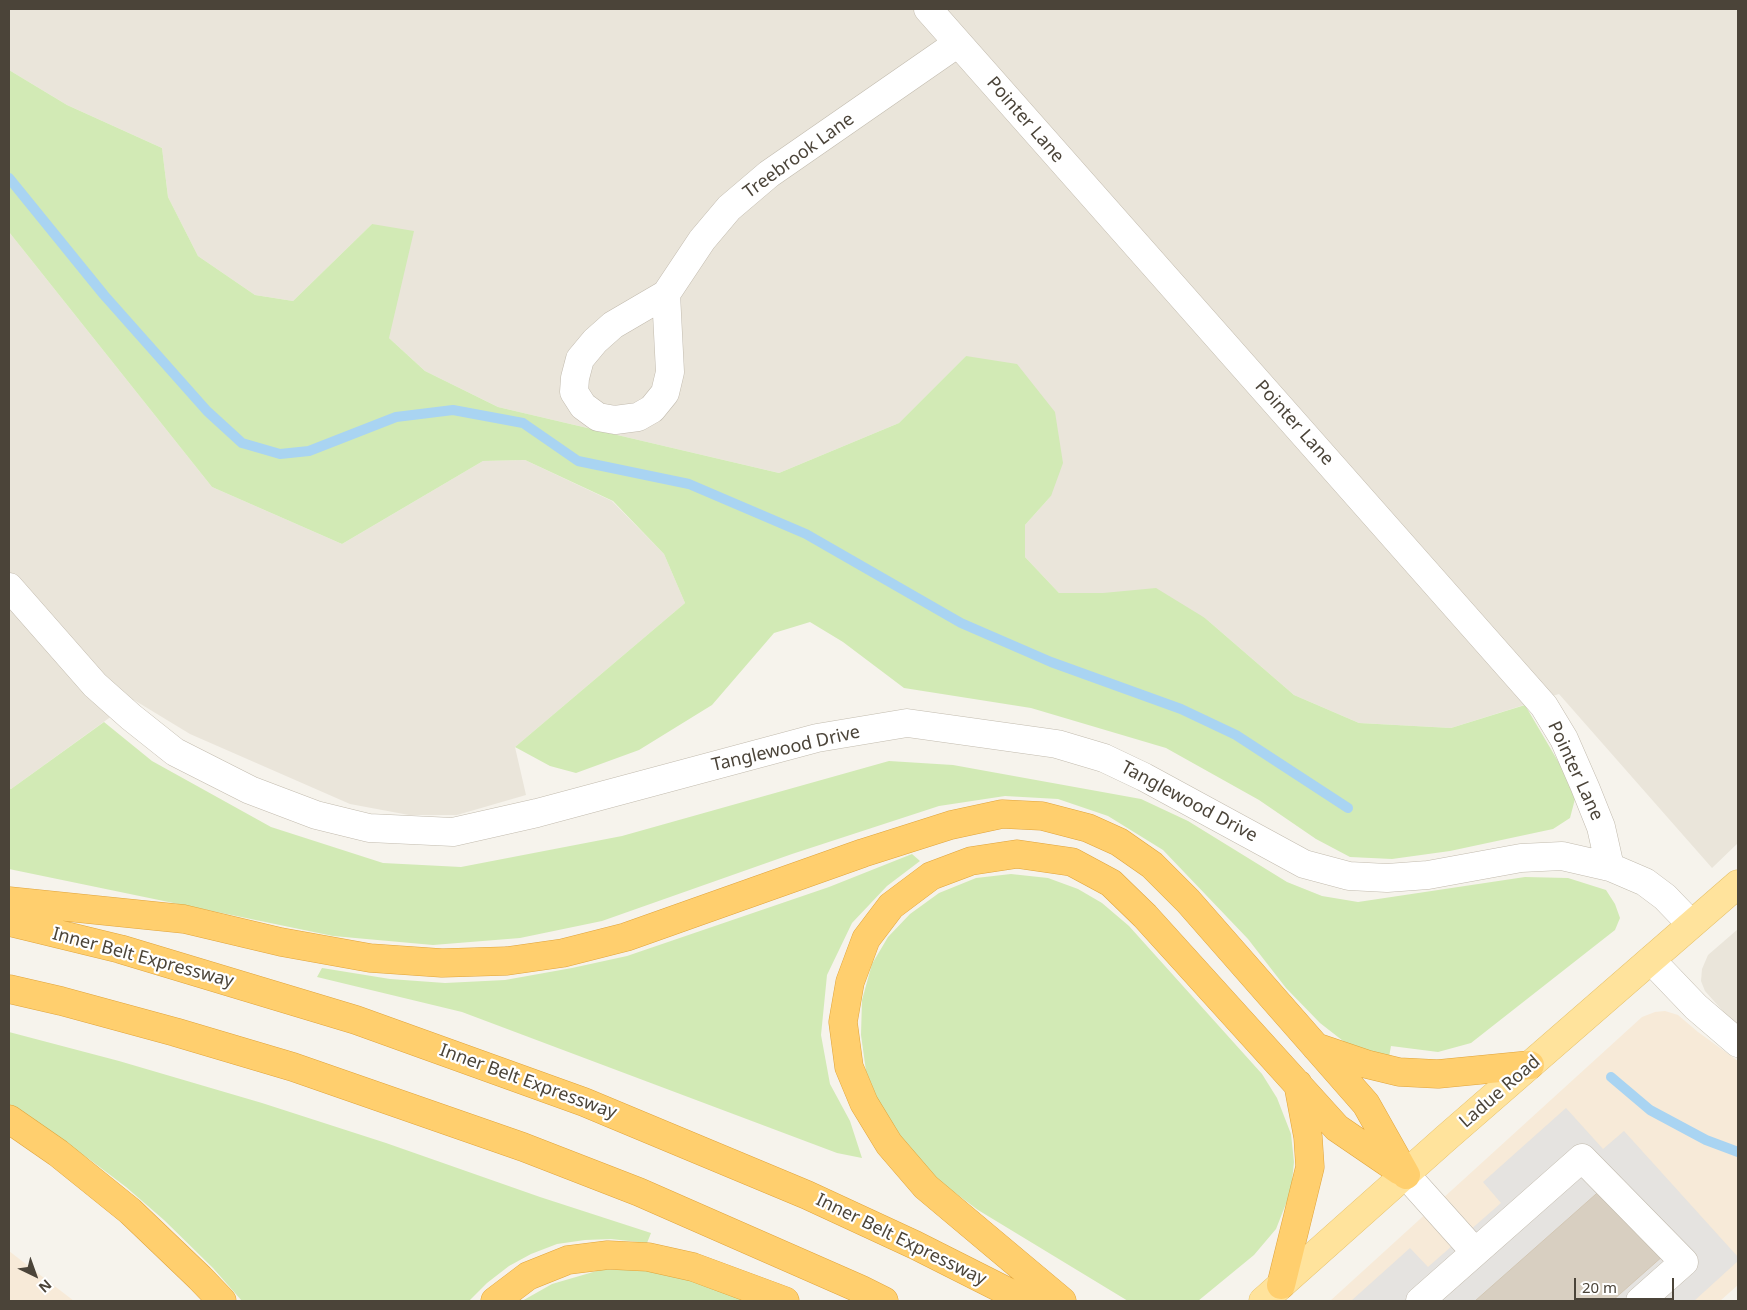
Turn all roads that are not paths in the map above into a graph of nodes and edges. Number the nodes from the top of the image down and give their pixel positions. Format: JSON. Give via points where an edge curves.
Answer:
{"nodes":[{"id":1,"x":928,"y":9,"type":"edge"},
{"id":2,"x":958,"y":43,"type":"junction"},
{"id":3,"x":666,"y":294,"type":"junction"},
{"id":4,"x":9,"y":587,"type":"edge"},
{"id":5,"x":1610,"y":867,"type":"junction"},
{"id":6,"x":1738,"y":884,"type":"edge"},
{"id":7,"x":9,"y":902,"type":"edge"},
{"id":8,"x":9,"y":922,"type":"edge"},
{"id":9,"x":1691,"y":924,"type":"junction"},
{"id":10,"x":1651,"y":960,"type":"junction"},
{"id":11,"x":9,"y":988,"type":"edge"},
{"id":12,"x":1738,"y":1043,"type":"edge"},
{"id":13,"x":1314,"y":1046,"type":"junction"},
{"id":14,"x":1530,"y":1065,"type":"junction"},
{"id":15,"x":1298,"y":1084,"type":"junction"},
{"id":16,"x":9,"y":1119,"type":"edge"},
{"id":17,"x":1406,"y":1175,"type":"junction"},
{"id":18,"x":1475,"y":1252,"type":"junction"},
{"id":19,"x":1272,"y":1293,"type":"edge"},
{"id":20,"x":222,"y":1301,"type":"edge"},
{"id":21,"x":495,"y":1301,"type":"edge"},
{"id":22,"x":785,"y":1301,"type":"edge"},
{"id":23,"x":884,"y":1301,"type":"edge"},
{"id":24,"x":1026,"y":1301,"type":"edge"},
{"id":25,"x":1062,"y":1301,"type":"edge"},
{"id":26,"x":1420,"y":1301,"type":"edge"},
{"id":27,"x":1640,"y":1301,"type":"edge"}],
"edges":[{"from":1,"to":2,"type":"street","name":"Pointer Lane"},
{"from":2,"to":3,"type":"street","name":"Treebrook Lane","via":[[769,174],[702,240]]},
{"from":2,"to":5,"type":"street","name":"Pointer Lane","via":[[1544,706],[1564,739],[1585,787],[1601,828]]},
{"from":3,"to":3,"type":"street","name":"Treebrook Lane","via":[[670,372],[665,393],[652,409],[638,417],[615,420],[598,416],[583,406],[574,392],[580,359],[614,325]]},
{"from":4,"to":5,"type":"street","name":"Tanglewood Drive","via":[[95,685],[175,752],[250,790],[316,814],[369,828],[453,832],[538,813],[817,738],[907,723],[1057,744],[1104,758],[1304,864],[1349,876],[1428,875],[1521,858],[1562,856]]},
{"from":5,"to":9,"type":"street","name":"Tanglewood Drive","via":[[1645,882]]},
{"from":6,"to":9,"type":"main road","name":"Ladue Road"},
{"from":7,"to":13,"type":"highway","via":[[184,919],[281,942],[370,958],[442,963],[507,961],[563,953],[626,937],[951,825],[1002,814],[1042,816],[1088,828],[1119,842],[1152,865],[1188,901]]},
{"from":8,"to":24,"type":"highway","name":"Inner Belt Expressway","via":[[120,949],[356,1020],[584,1102],[807,1194]]},
{"from":9,"to":10,"type":"main road","name":"Ladue Road"},
{"from":10,"to":12,"type":"street","via":[[1696,1007]]},
{"from":10,"to":14,"type":"main road","name":"Ladue Road"},
{"from":11,"to":23,"type":"highway","via":[[292,1067],[523,1147],[639,1192]]},
{"from":13,"to":14,"type":"highway","via":[[1399,1072],[1438,1074]]},
{"from":13,"to":17,"type":"highway","via":[[1366,1104]]},
{"from":14,"to":17,"type":"main road","name":"Ladue Road"},
{"from":15,"to":17,"type":"highway","via":[[1337,1128]]},
{"from":15,"to":19,"type":"highway","via":[[1310,1167]]},
{"from":15,"to":25,"type":"highway","via":[[1145,916],[1111,883],[1072,862],[1017,854],[971,861],[931,876],[891,906],[866,939],[850,982],[843,1022],[850,1067],[864,1103],[888,1144],[926,1187]]},
{"from":16,"to":20,"type":"highway","via":[[58,1153],[130,1211]]},
{"from":17,"to":18,"type":"street"},
{"from":17,"to":19,"type":"main road","name":"Ladue Road"},
{"from":18,"to":26,"type":"street"},
{"from":18,"to":27,"type":"street","via":[[1582,1158],[1684,1262]]},
{"from":21,"to":22,"type":"highway","via":[[528,1276],[568,1260],[608,1255],[648,1257],[693,1267]]}]}
